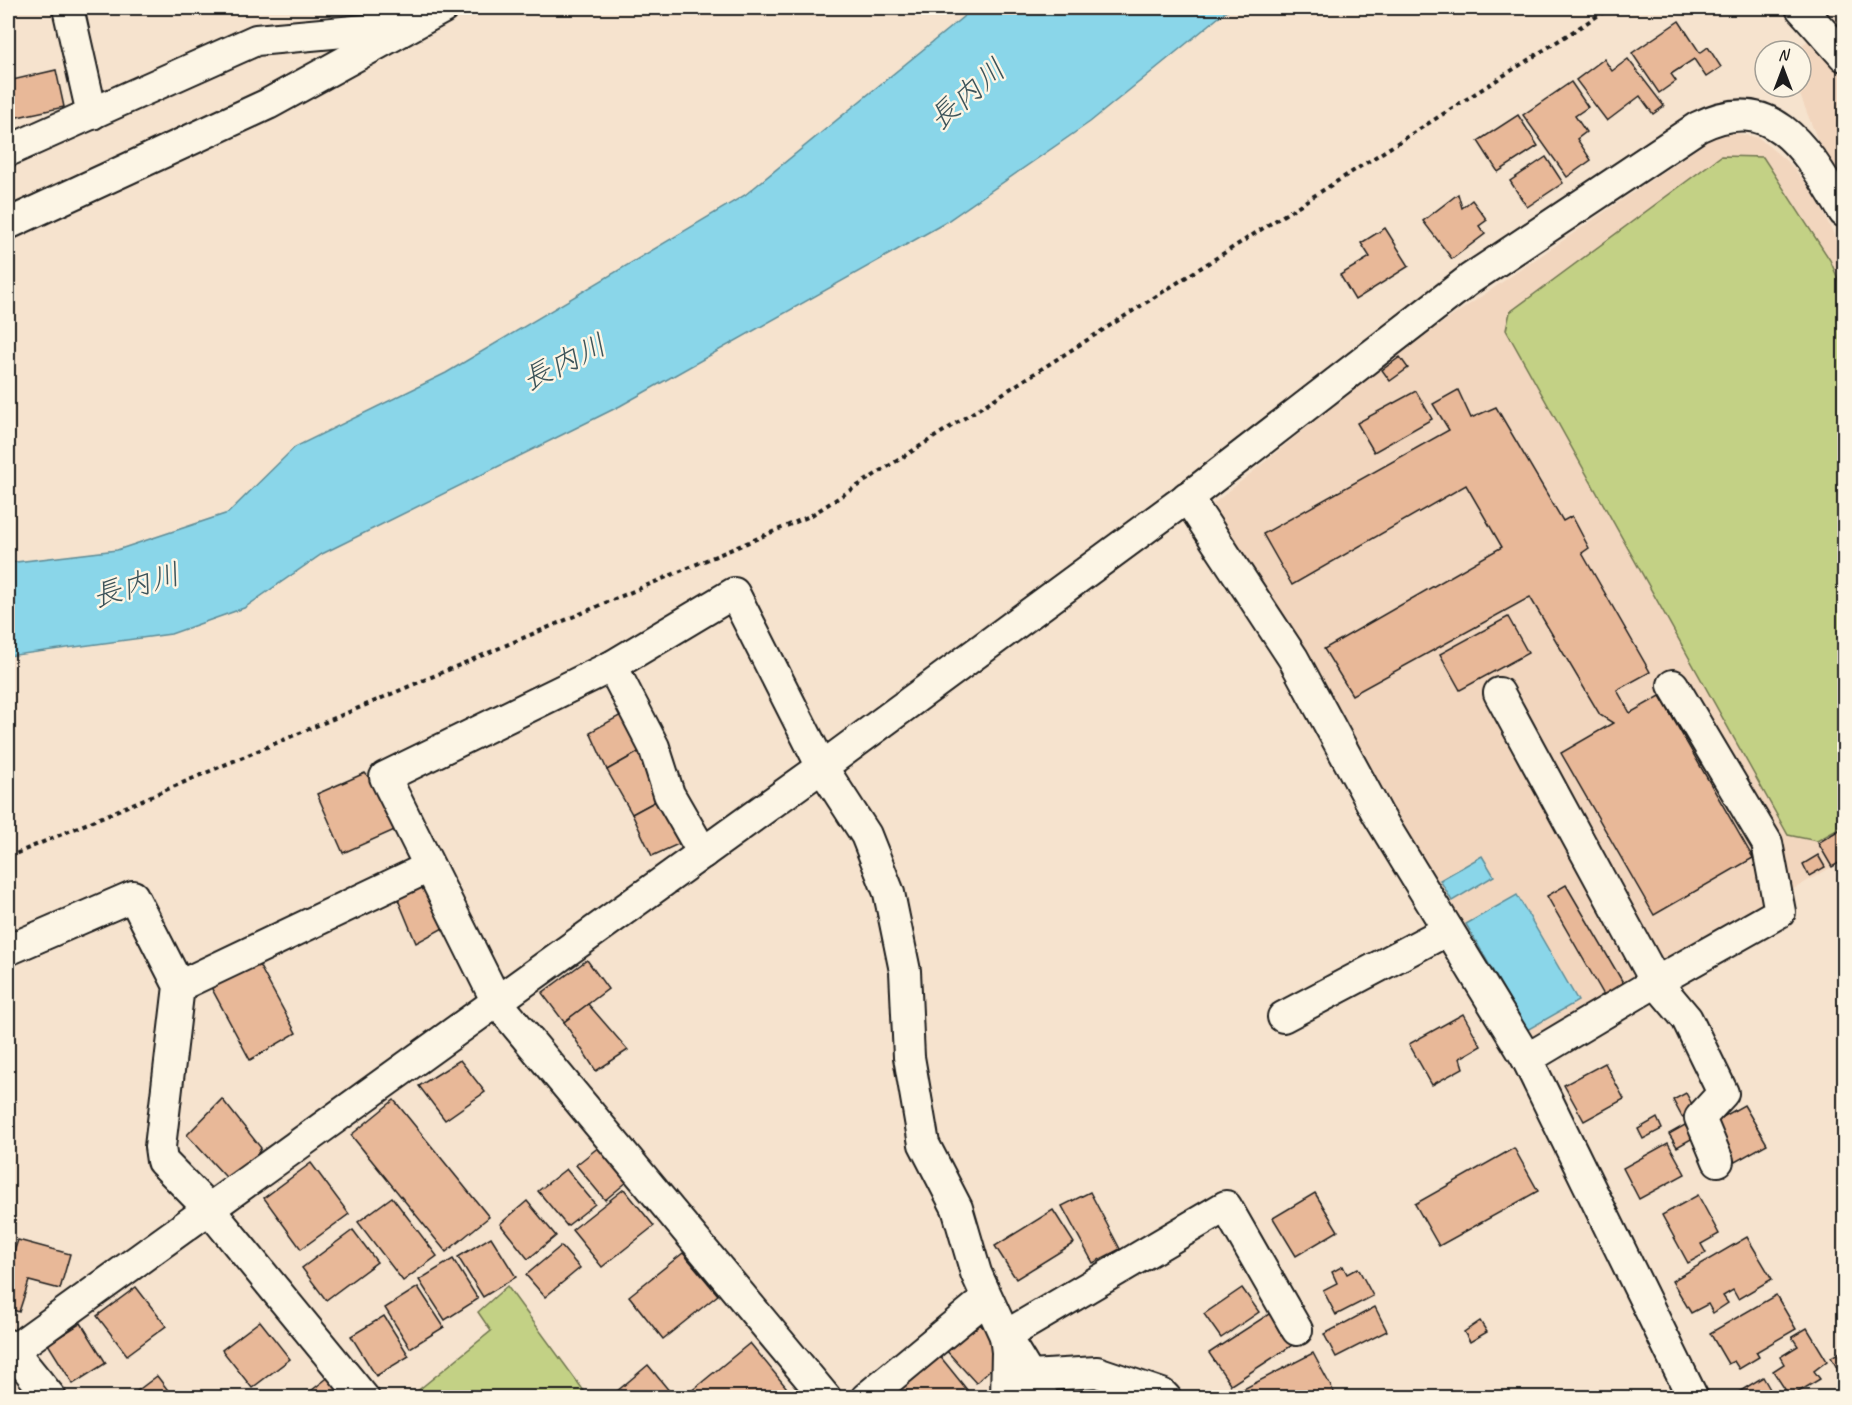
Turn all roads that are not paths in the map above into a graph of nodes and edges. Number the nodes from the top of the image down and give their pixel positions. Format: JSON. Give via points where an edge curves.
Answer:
{"nodes":[{"id":1,"x":68,"y":8,"type":"edge"},
{"id":2,"x":443,"y":8,"type":"edge"},
{"id":3,"x":1801,"y":8,"type":"edge"},
{"id":4,"x":410,"y":26,"type":"junction"},
{"id":5,"x":1845,"y":56,"type":"edge"},
{"id":6,"x":92,"y":114,"type":"junction"},
{"id":7,"x":8,"y":151,"type":"edge"},
{"id":8,"x":1845,"y":212,"type":"edge"},
{"id":9,"x":8,"y":224,"type":"edge"},
{"id":10,"x":1187,"y":497,"type":"junction"},
{"id":11,"x":612,"y":666,"type":"junction"},
{"id":12,"x":1673,"y":685,"type":"dead end"},
{"id":13,"x":1499,"y":693,"type":"dead end"},
{"id":14,"x":822,"y":767,"type":"junction"},
{"id":15,"x":703,"y":853,"type":"junction"},
{"id":16,"x":429,"y":867,"type":"junction"},
{"id":17,"x":1448,"y":930,"type":"junction"},
{"id":18,"x":8,"y":950,"type":"edge"},
{"id":19,"x":1656,"y":982,"type":"junction"},
{"id":20,"x":179,"y":986,"type":"junction"},
{"id":21,"x":497,"y":1002,"type":"junction"},
{"id":22,"x":1283,"y":1017,"type":"dead end"},
{"id":23,"x":1527,"y":1059,"type":"junction"},
{"id":24,"x":1718,"y":1161,"type":"dead end"},
{"id":25,"x":209,"y":1209,"type":"junction"},
{"id":26,"x":987,"y":1298,"type":"junction"},
{"id":27,"x":1297,"y":1330,"type":"dead end"},
{"id":28,"x":1005,"y":1336,"type":"junction"},
{"id":29,"x":9,"y":1350,"type":"edge"},
{"id":30,"x":1037,"y":1387,"type":"edge"},
{"id":31,"x":51,"y":1398,"type":"edge"},
{"id":32,"x":364,"y":1398,"type":"edge"},
{"id":33,"x":826,"y":1398,"type":"edge"},
{"id":34,"x":866,"y":1398,"type":"edge"},
{"id":35,"x":1006,"y":1398,"type":"edge"},
{"id":36,"x":1166,"y":1398,"type":"edge"},
{"id":37,"x":1693,"y":1398,"type":"edge"}],
"edges":[{"from":1,"to":6,"type":"street"},
{"from":2,"to":4,"type":"street"},
{"from":3,"to":5,"type":"street"},
{"from":4,"to":6,"type":"street","via":[[256,40]]},
{"from":4,"to":9,"type":"street","via":[[268,104]]},
{"from":6,"to":7,"type":"street"},
{"from":8,"to":10,"type":"street","via":[[1810,157],[1779,126],[1759,116],[1717,117],[1470,279]]},
{"from":10,"to":14,"type":"street"},
{"from":10,"to":17,"type":"street","via":[[1293,658],[1378,815]]},
{"from":11,"to":14,"type":"street","via":[[734,593]]},
{"from":11,"to":15,"type":"street","via":[[654,747],[669,794]]},
{"from":11,"to":16,"type":"street","via":[[384,777]]},
{"from":12,"to":19,"type":"street","via":[[1767,843],[1780,912]]},
{"from":13,"to":19,"type":"street"},
{"from":14,"to":15,"type":"street"},
{"from":14,"to":26,"type":"street","via":[[866,835],[889,893],[905,971],[909,1057],[924,1143],[957,1208]]},
{"from":15,"to":21,"type":"street"},
{"from":16,"to":20,"type":"street"},
{"from":16,"to":21,"type":"street"},
{"from":17,"to":22,"type":"street"},
{"from":17,"to":23,"type":"street"},
{"from":18,"to":20,"type":"street","via":[[133,896]]},
{"from":19,"to":23,"type":"street"},
{"from":19,"to":24,"type":"street","via":[[1688,1019],[1723,1094],[1700,1118]]},
{"from":20,"to":25,"type":"street","via":[[161,1154],[162,1161]]},
{"from":21,"to":25,"type":"street"},
{"from":21,"to":33,"type":"street"},
{"from":23,"to":37,"type":"street"},
{"from":25,"to":29,"type":"street"},
{"from":25,"to":32,"type":"street"},
{"from":26,"to":28,"type":"street"},
{"from":26,"to":34,"type":"street"},
{"from":27,"to":28,"type":"street","via":[[1226,1206]]},
{"from":28,"to":30,"type":"street"},
{"from":28,"to":35,"type":"street"},
{"from":29,"to":31,"type":"street"},
{"from":30,"to":36,"type":"street","via":[[1097,1372]]}]}
